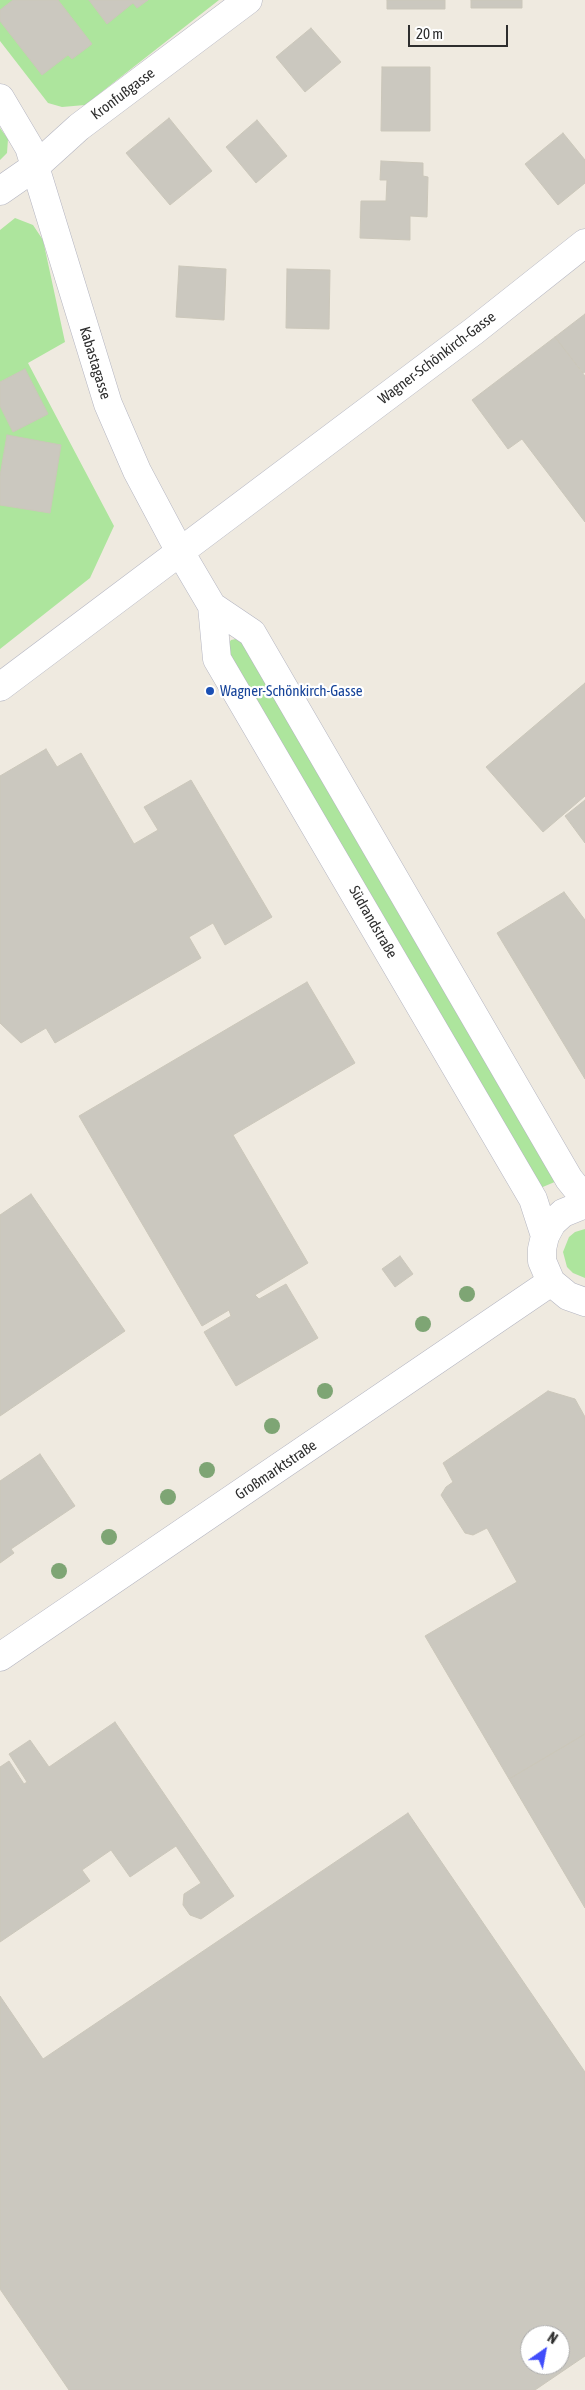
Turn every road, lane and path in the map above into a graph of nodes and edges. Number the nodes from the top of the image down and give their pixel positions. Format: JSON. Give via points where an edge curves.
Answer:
{"nodes":[{"id":1,"x":248,"y":0,"type":"edge"},
{"id":2,"x":0,"y":98,"type":"edge"},
{"id":3,"x":36,"y":166,"type":"junction"},
{"id":4,"x":0,"y":191,"type":"edge"},
{"id":5,"x":585,"y":244,"type":"edge"},
{"id":6,"x":179,"y":550,"type":"junction"},
{"id":7,"x":212,"y":606,"type":"junction"},
{"id":8,"x":0,"y":686,"type":"edge"},
{"id":9,"x":585,"y":1199,"type":"edge"},
{"id":10,"x":585,"y":1204,"type":"edge"},
{"id":11,"x":545,"y":1236,"type":"junction"},
{"id":12,"x":551,"y":1282,"type":"junction"},
{"id":13,"x":585,"y":1302,"type":"edge"},
{"id":14,"x":0,"y":1658,"type":"edge"}],
"edges":[{"from":1,"to":3,"type":"street","name":"Kronfußgasse","via":[[79,127]]},
{"from":2,"to":3,"type":"street","name":"Kabastagasse","via":[[27,142]]},
{"from":3,"to":4,"type":"street","name":"Kronfußgasse"},
{"from":3,"to":6,"type":"street","name":"Kabastagasse","via":[[108,404],[137,471]]},
{"from":5,"to":6,"type":"street","name":"Wagner-Schönkirch-Gasse","via":[[474,331]]},
{"from":6,"to":7,"type":"street","name":"Südrandstraße"},
{"from":6,"to":8,"type":"street","name":"Wagner-Schönkirch-Gasse"},
{"from":7,"to":9,"type":"street","name":"Südrandstraße","via":[[252,633],[569,1179]]},
{"from":7,"to":11,"type":"street","name":"Südrandstraße","via":[[217,659],[533,1199]]},
{"from":10,"to":11,"type":"street","name":"Südrandstraße","via":[[563,1213]]},
{"from":11,"to":12,"type":"street","name":"Südrandstraße","via":[[542,1261]]},
{"from":12,"to":13,"type":"street","via":[[568,1296]]},
{"from":12,"to":14,"type":"street","name":"Großmarktstraße"}]}
